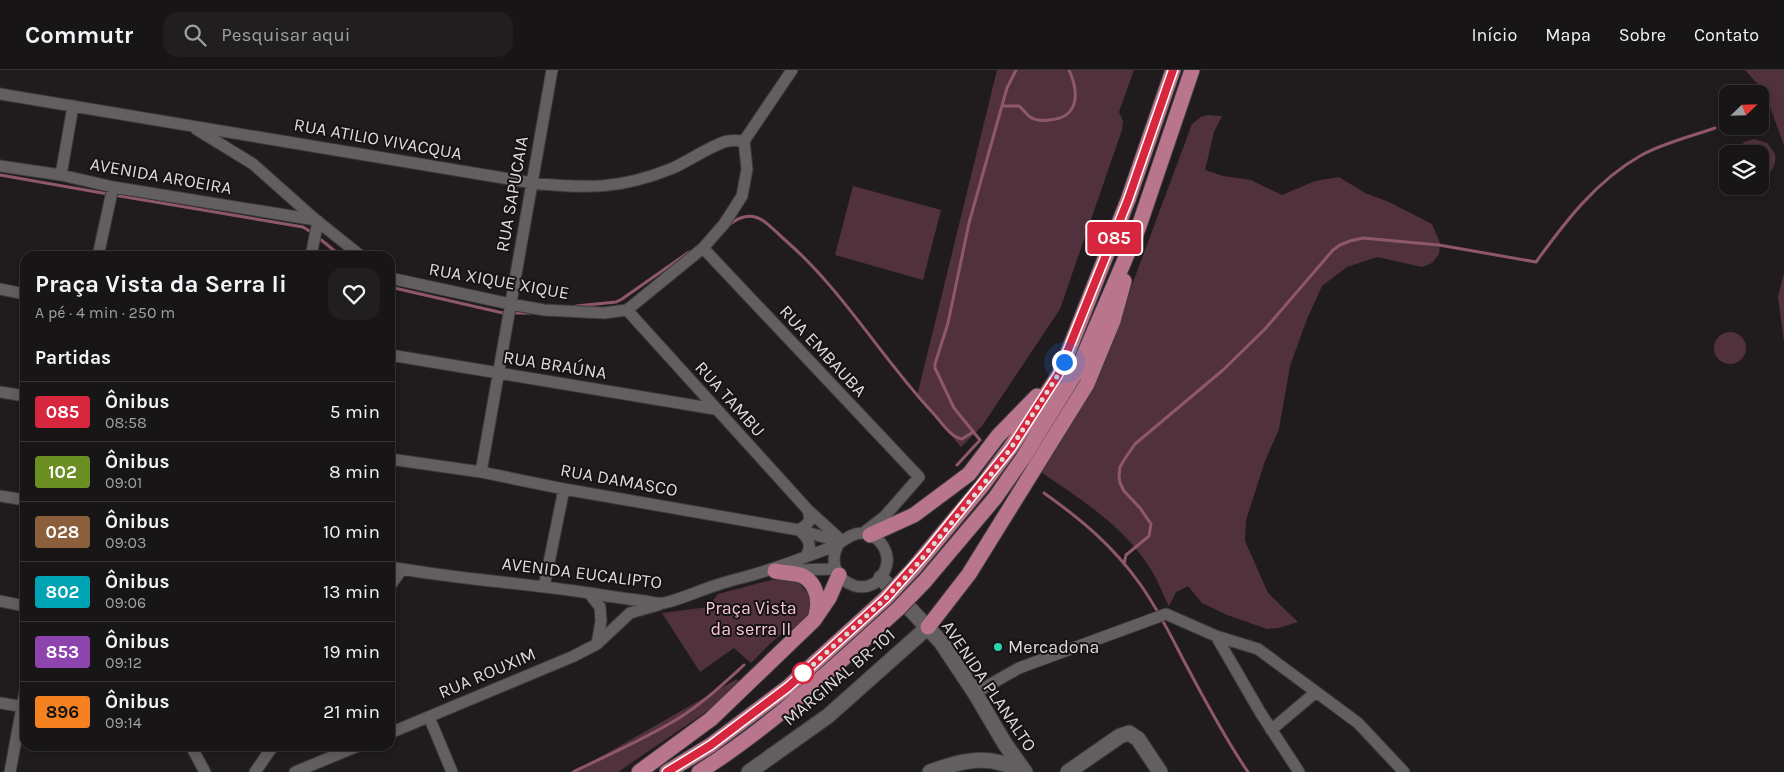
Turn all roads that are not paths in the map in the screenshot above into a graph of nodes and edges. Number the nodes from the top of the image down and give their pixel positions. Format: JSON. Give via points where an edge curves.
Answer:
{"nodes":[{"id":1,"x":552,"y":70,"type":"edge"},
{"id":2,"x":792,"y":70,"type":"edge"},
{"id":3,"x":1173,"y":70,"type":"edge"},
{"id":4,"x":1192,"y":70,"type":"edge"},
{"id":5,"x":0,"y":94,"type":"edge"},
{"id":6,"x":73,"y":106,"type":"junction"},
{"id":7,"x":190,"y":125,"type":"junction"},
{"id":8,"x":744,"y":141,"type":"junction"},
{"id":9,"x":0,"y":166,"type":"edge"},
{"id":10,"x":61,"y":175,"type":"junction"},
{"id":11,"x":533,"y":183,"type":"junction"},
{"id":12,"x":112,"y":194,"type":"junction"},
{"id":13,"x":317,"y":221,"type":"junction"},
{"id":14,"x":1138,"y":229,"type":"junction"},
{"id":15,"x":703,"y":248,"type":"junction"},
{"id":16,"x":99,"y":251,"type":"edge"},
{"id":17,"x":312,"y":251,"type":"edge"},
{"id":18,"x":355,"y":251,"type":"edge"},
{"id":19,"x":395,"y":279,"type":"edge"},
{"id":20,"x":0,"y":289,"type":"edge"},
{"id":21,"x":20,"y":293,"type":"edge"},
{"id":22,"x":510,"y":304,"type":"junction"},
{"id":23,"x":627,"y":310,"type":"junction"},
{"id":24,"x":395,"y":356,"type":"edge"},
{"id":25,"x":498,"y":374,"type":"junction"},
{"id":26,"x":1058,"y":375,"type":"junction"},
{"id":27,"x":695,"y":386,"type":"junction"},
{"id":28,"x":0,"y":392,"type":"edge"},
{"id":29,"x":20,"y":395,"type":"edge"},
{"id":30,"x":686,"y":403,"type":"junction"},
{"id":31,"x":715,"y":409,"type":"junction"},
{"id":32,"x":395,"y":460,"type":"edge"},
{"id":33,"x":481,"y":472,"type":"junction"},
{"id":34,"x":564,"y":489,"type":"junction"},
{"id":35,"x":0,"y":496,"type":"edge"},
{"id":36,"x":20,"y":499,"type":"edge"},
{"id":37,"x":808,"y":510,"type":"junction"},
{"id":38,"x":799,"y":530,"type":"junction"},
{"id":39,"x":867,"y":534,"type":"junction"},
{"id":40,"x":840,"y":543,"type":"junction"},
{"id":41,"x":806,"y":556,"type":"junction"},
{"id":42,"x":395,"y":568,"type":"edge"},
{"id":43,"x":402,"y":569,"type":"junction"},
{"id":44,"x":771,"y":571,"type":"junction"},
{"id":45,"x":837,"y":572,"type":"junction"},
{"id":46,"x":881,"y":578,"type":"junction"},
{"id":47,"x":395,"y":579,"type":"edge"},
{"id":48,"x":544,"y":587,"type":"junction"},
{"id":49,"x":589,"y":593,"type":"junction"},
{"id":50,"x":0,"y":601,"type":"edge"},
{"id":51,"x":662,"y":603,"type":"junction"},
{"id":52,"x":20,"y":605,"type":"edge"},
{"id":53,"x":814,"y":620,"type":"junction"},
{"id":54,"x":928,"y":626,"type":"junction"},
{"id":55,"x":1216,"y":636,"type":"junction"},
{"id":56,"x":597,"y":644,"type":"junction"},
{"id":57,"x":1316,"y":692,"type":"junction"},
{"id":58,"x":975,"y":693,"type":"junction"},
{"id":59,"x":0,"y":703,"type":"edge"},
{"id":60,"x":20,"y":706,"type":"edge"},
{"id":61,"x":429,"y":717,"type":"junction"},
{"id":62,"x":20,"y":726,"type":"edge"},
{"id":63,"x":1271,"y":730,"type":"junction"},
{"id":64,"x":395,"y":731,"type":"edge"},
{"id":65,"x":1005,"y":744,"type":"junction"},
{"id":66,"x":194,"y":751,"type":"edge"},
{"id":67,"x":269,"y":751,"type":"edge"},
{"id":68,"x":346,"y":751,"type":"edge"},
{"id":69,"x":977,"y":760,"type":"junction"},
{"id":70,"x":10,"y":772,"type":"edge"},
{"id":71,"x":205,"y":772,"type":"edge"},
{"id":72,"x":254,"y":772,"type":"edge"},
{"id":73,"x":295,"y":772,"type":"edge"},
{"id":74,"x":452,"y":772,"type":"edge"},
{"id":75,"x":639,"y":772,"type":"edge"},
{"id":76,"x":667,"y":772,"type":"edge"},
{"id":77,"x":699,"y":772,"type":"edge"},
{"id":78,"x":749,"y":772,"type":"edge"},
{"id":79,"x":930,"y":772,"type":"edge"},
{"id":80,"x":1024,"y":772,"type":"edge"},
{"id":81,"x":1068,"y":772,"type":"edge"},
{"id":82,"x":1160,"y":772,"type":"edge"},
{"id":83,"x":1299,"y":772,"type":"edge"},
{"id":84,"x":1404,"y":772,"type":"edge"}],
"edges":[{"from":1,"to":11,"type":"street","name":"RUA SAPUCAIA"},
{"from":2,"to":8,"type":"street"},
{"from":3,"to":26,"type":"main road","via":[[1128,200]]},
{"from":4,"to":14,"type":"main road"},
{"from":5,"to":6,"type":"street","name":"RUA ATILIO VIVACQUA"},
{"from":6,"to":7,"type":"street","name":"RUA ATILIO VIVACQUA"},
{"from":6,"to":10,"type":"street"},
{"from":7,"to":11,"type":"street","name":"RUA ATILIO VIVACQUA"},
{"from":7,"to":13,"type":"street","via":[[253,164]]},
{"from":8,"to":11,"type":"street","name":"RUA ATILIO VIVACQUA","via":[[726,141],[673,168],[630,183],[602,187]]},
{"from":8,"to":15,"type":"street","via":[[747,170],[742,196]]},
{"from":9,"to":10,"type":"street","name":"AVENIDA AROEIRA"},
{"from":10,"to":12,"type":"street","name":"AVENIDA AROEIRA"},
{"from":11,"to":22,"type":"street","name":"RUA SAPUCAIA"},
{"from":12,"to":13,"type":"street","name":"AVENIDA AROEIRA"},
{"from":12,"to":16,"type":"street"},
{"from":13,"to":17,"type":"street"},
{"from":13,"to":18,"type":"street"},
{"from":14,"to":54,"type":"main road","via":[[1113,322],[1087,384],[969,574]]},
{"from":14,"to":77,"type":"main road","bridge":true,"via":[[1078,369],[995,498],[898,609],[789,705]]},
{"from":15,"to":23,"type":"street"},
{"from":15,"to":39,"type":"street","name":"RUA EMBAUBA","via":[[919,477]]},
{"from":19,"to":22,"type":"street","name":"RUA XIQUE XIQUE"},
{"from":20,"to":21,"type":"street"},
{"from":22,"to":23,"type":"street","name":"RUA XIQUE XIQUE","via":[[594,313]]},
{"from":22,"to":25,"type":"street","name":"RUA SAPUCAIA"},
{"from":23,"to":27,"type":"street","name":"RUA TAMBU"},
{"from":24,"to":25,"type":"street","name":"RUA BRAÚNA"},
{"from":25,"to":30,"type":"street","name":"RUA BRAÚNA"},
{"from":25,"to":33,"type":"street","name":"RUA SAPUCAIA"},
{"from":26,"to":39,"type":"main road","via":[[998,436],[970,474],[914,516]]},
{"from":26,"to":76,"type":"main road","bridge":true,"via":[[982,486],[886,598],[788,687],[711,745]]},
{"from":27,"to":30,"type":"street"},
{"from":27,"to":31,"type":"street","name":"RUA TAMBU"},
{"from":28,"to":29,"type":"street"},
{"from":30,"to":31,"type":"street","name":"RUA BRAÚNA"},
{"from":31,"to":37,"type":"street","name":"RUA TAMBU"},
{"from":32,"to":33,"type":"street","name":"RUA DAMASCO"},
{"from":33,"to":34,"type":"street","name":"RUA DAMASCO"},
{"from":34,"to":38,"type":"street","name":"RUA DAMASCO"},
{"from":34,"to":48,"type":"street"},
{"from":35,"to":36,"type":"street"},
{"from":37,"to":38,"type":"street","via":[[810,520]]},
{"from":37,"to":40,"type":"street","name":"RUA TAMBU"},
{"from":38,"to":40,"type":"street","name":"RUA DAMASCO"},
{"from":38,"to":41,"type":"street","via":[[810,544]]},
{"from":39,"to":40,"type":"street","via":[[851,535]]},
{"from":39,"to":46,"type":"street","via":[[880,542],[886,553],[887,566]]},
{"from":40,"to":41,"type":"street","name":"AVENIDA EUCALIPTO"},
{"from":40,"to":45,"type":"street","via":[[834,560]]},
{"from":41,"to":44,"type":"street","name":"AVENIDA EUCALIPTO"},
{"from":42,"to":43,"type":"street","name":"AVENIDA EUCALIPTO"},
{"from":43,"to":47,"type":"street"},
{"from":43,"to":48,"type":"street","name":"AVENIDA EUCALIPTO"},
{"from":44,"to":45,"type":"street","name":"AVENIDA EUCALIPTO"},
{"from":44,"to":51,"type":"street","name":"AVENIDA EUCALIPTO"},
{"from":44,"to":53,"type":"main road","via":[[802,576],[811,583],[817,594],[818,606]]},
{"from":45,"to":46,"type":"street","via":[[846,582],[858,587],[870,585]]},
{"from":45,"to":53,"type":"main road","via":[[829,598]]},
{"from":46,"to":54,"type":"street","name":"AVENIDA PLANALTO"},
{"from":48,"to":49,"type":"street","name":"AVENIDA EUCALIPTO"},
{"from":49,"to":51,"type":"street","name":"AVENIDA EUCALIPTO"},
{"from":49,"to":56,"type":"street","via":[[600,607],[602,621]]},
{"from":50,"to":52,"type":"street"},
{"from":51,"to":56,"type":"street","name":"RUA ROUXIM","via":[[630,613]]},
{"from":53,"to":75,"type":"main road","via":[[711,719]]},
{"from":54,"to":58,"type":"street","name":"AVENIDA PLANALTO"},
{"from":54,"to":78,"type":"street","name":"MARGINAL BR-101","via":[[828,716]]},
{"from":55,"to":57,"type":"street","via":[[1258,650]]},
{"from":55,"to":58,"type":"street","via":[[1166,614],[1019,668]]},
{"from":55,"to":63,"type":"street"},
{"from":56,"to":61,"type":"street","name":"RUA ROUXIM"},
{"from":57,"to":63,"type":"street"},
{"from":57,"to":84,"type":"street","via":[[1358,723]]},
{"from":58,"to":65,"type":"street","name":"AVENIDA PLANALTO"},
{"from":59,"to":60,"type":"street"},
{"from":61,"to":64,"type":"street","name":"RUA ROUXIM"},
{"from":61,"to":74,"type":"street"},
{"from":62,"to":70,"type":"street"},
{"from":63,"to":83,"type":"street"},
{"from":65,"to":69,"type":"street","via":[[1000,751]]},
{"from":65,"to":80,"type":"street","name":"AVENIDA PLANALTO"},
{"from":66,"to":71,"type":"street"},
{"from":67,"to":72,"type":"street"},
{"from":68,"to":73,"type":"street"},
{"from":69,"to":79,"type":"street"},
{"from":69,"to":80,"type":"street","via":[[1000,762]]},
{"from":81,"to":82,"type":"street","via":[[1129,733],[1138,739]]}]}
